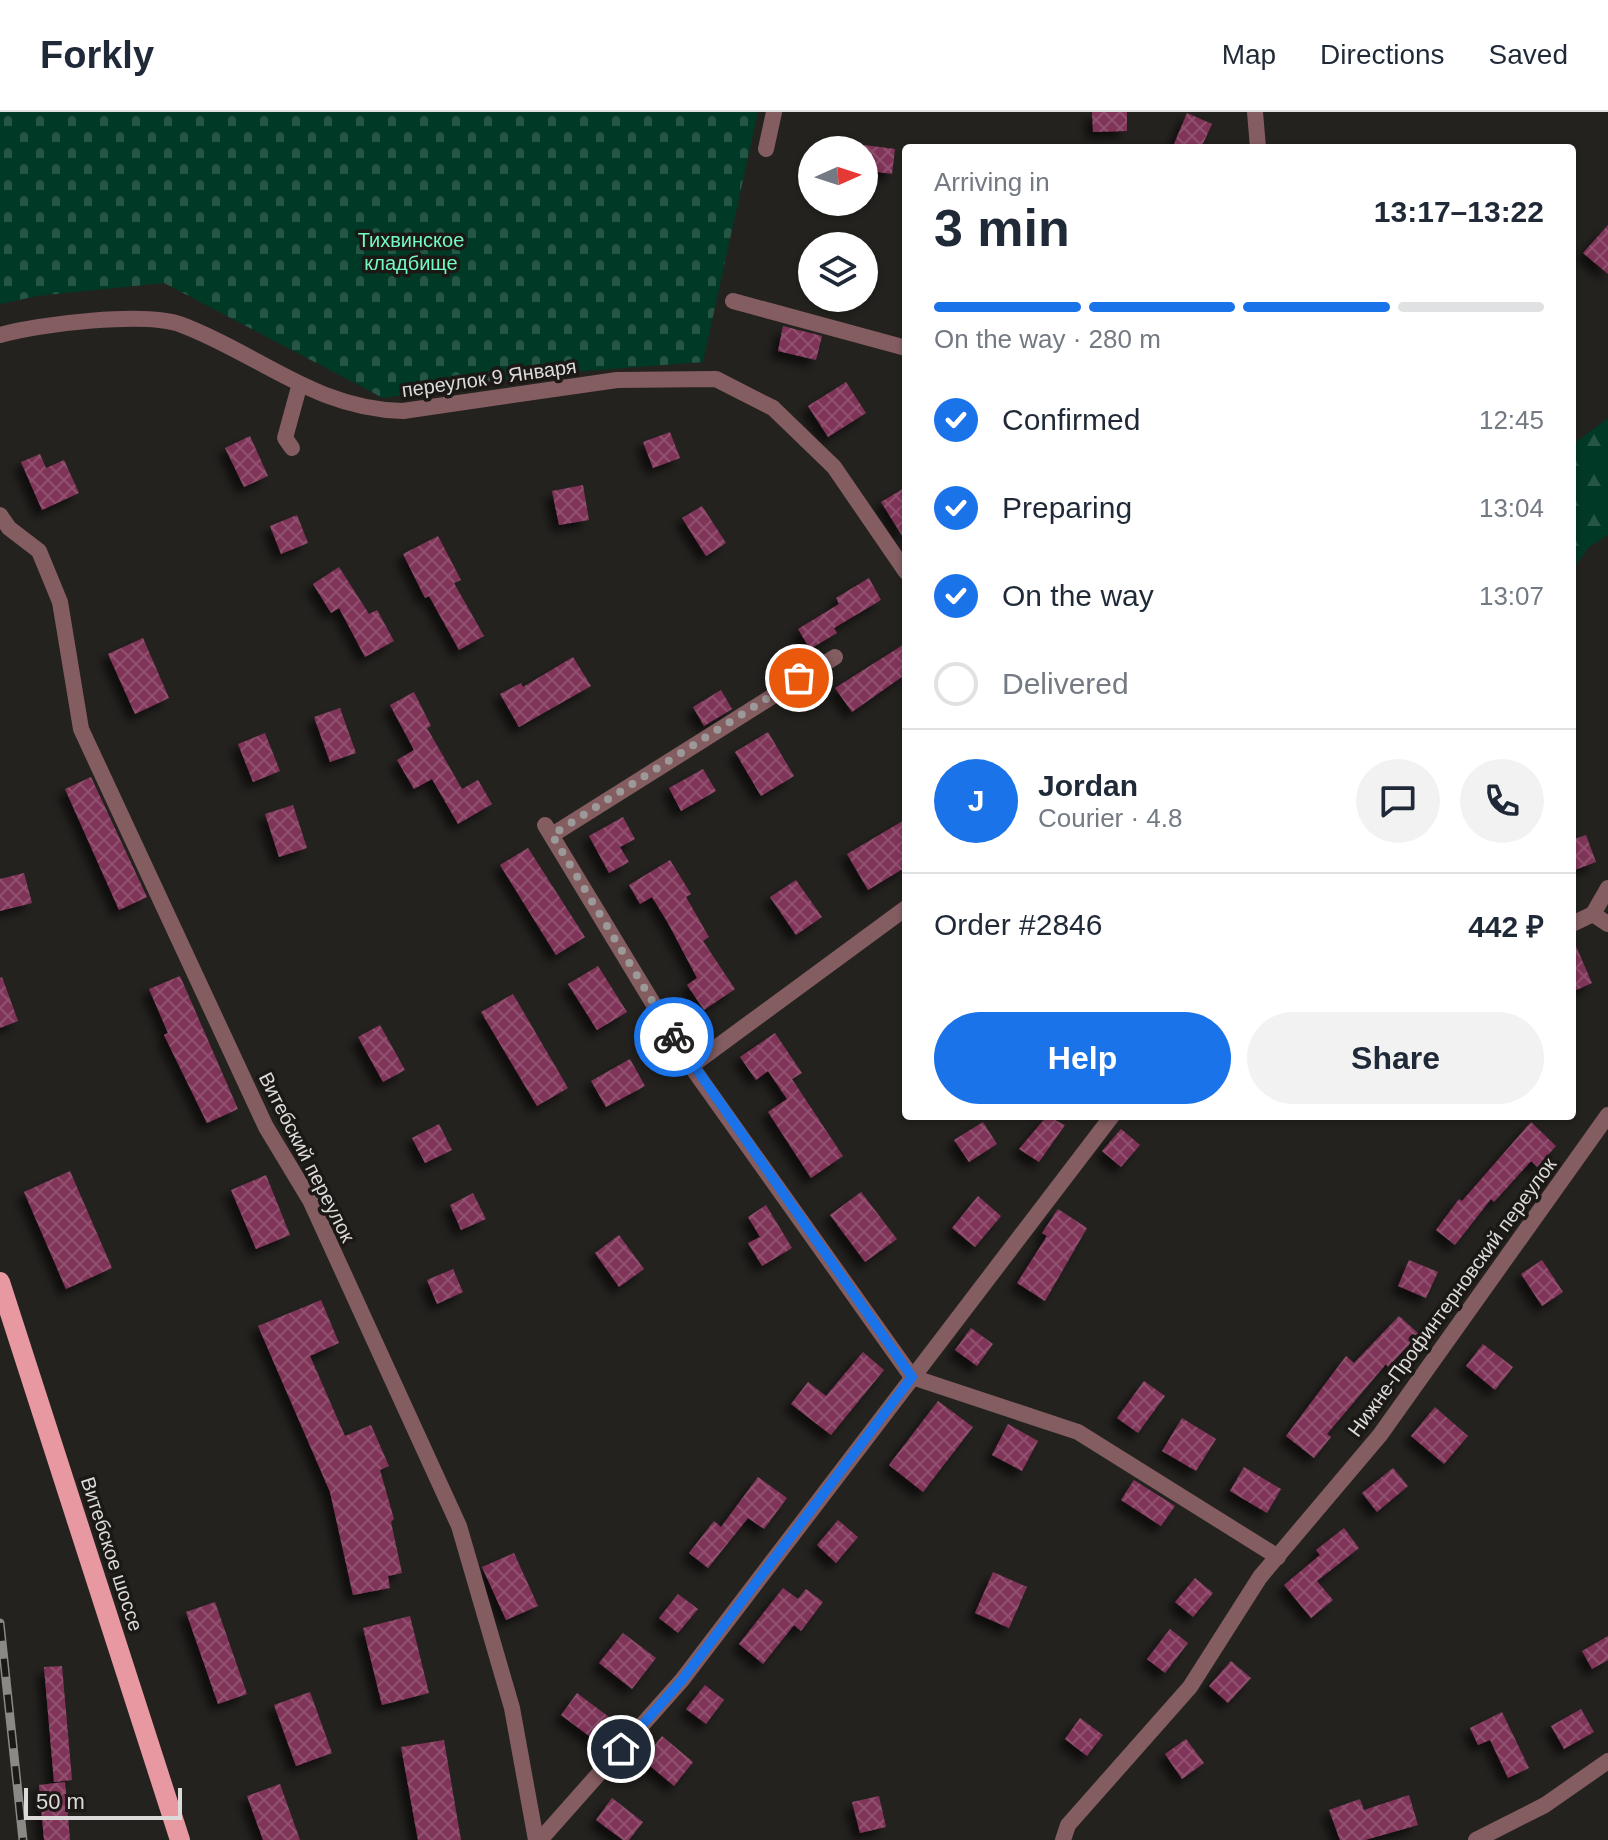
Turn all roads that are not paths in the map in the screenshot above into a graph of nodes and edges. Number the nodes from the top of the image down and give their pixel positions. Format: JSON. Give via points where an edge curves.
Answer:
{"nodes":[{"id":1,"x":774,"y":112,"type":"edge"},
{"id":2,"x":1255,"y":112,"type":"edge"},
{"id":3,"x":1258,"y":144,"type":"edge"},
{"id":4,"x":766,"y":149,"type":"dead end"},
{"id":5,"x":733,"y":301,"type":"dead end"},
{"id":6,"x":0,"y":335,"type":"edge"},
{"id":7,"x":902,"y":347,"type":"edge"},
{"id":8,"x":299,"y":387,"type":"junction"},
{"id":9,"x":292,"y":448,"type":"dead end"},
{"id":10,"x":0,"y":515,"type":"edge"},
{"id":11,"x":902,"y":566,"type":"edge"},
{"id":12,"x":835,"y":657,"type":"dead end"},
{"id":13,"x":1608,"y":888,"type":"edge"},
{"id":14,"x":902,"y":911,"type":"edge"},
{"id":15,"x":1593,"y":914,"type":"junction"},
{"id":16,"x":1576,"y":922,"type":"edge"},
{"id":17,"x":1608,"y":924,"type":"edge"},
{"id":18,"x":691,"y":1066,"type":"junction"},
{"id":19,"x":1608,"y":1115,"type":"edge"},
{"id":20,"x":1109,"y":1120,"type":"edge"},
{"id":21,"x":0,"y":1282,"type":"edge"},
{"id":22,"x":912,"y":1377,"type":"junction"},
{"id":23,"x":1278,"y":1557,"type":"junction"},
{"id":24,"x":1608,"y":1761,"type":"edge"},
{"id":25,"x":180,"y":1840,"type":"edge"},
{"id":26,"x":538,"y":1840,"type":"edge"},
{"id":27,"x":1063,"y":1840,"type":"edge"},
{"id":28,"x":1476,"y":1840,"type":"edge"}],
"edges":[{"from":1,"to":4,"type":"street"},
{"from":2,"to":3,"type":"street"},
{"from":5,"to":7,"type":"street"},
{"from":6,"to":8,"type":"street","name":"переулок 9 Января","via":[[59,323],[180,323]]},
{"from":8,"to":9,"type":"street","via":[[285,438]]},
{"from":8,"to":11,"type":"street","name":"переулок 9 Января","via":[[372,410],[403,411],[617,380],[716,379],[773,408],[834,467]]},
{"from":10,"to":26,"type":"street","name":"Витебский переулок","via":[[39,551],[60,602],[81,729],[266,1127],[310,1200],[459,1526],[512,1708]]},
{"from":12,"to":18,"type":"street","via":[[549,830]]},
{"from":13,"to":15,"type":"street"},
{"from":14,"to":18,"type":"street"},
{"from":15,"to":16,"type":"street"},
{"from":15,"to":17,"type":"street"},
{"from":18,"to":22,"type":"street"},
{"from":19,"to":23,"type":"street","name":"Нижне-Профинтерновский переулок","via":[[1380,1435]]},
{"from":20,"to":22,"type":"street"},
{"from":21,"to":25,"type":"main road","name":"Витебское шоссе"},
{"from":22,"to":23,"type":"street","via":[[1078,1432]]},
{"from":22,"to":26,"type":"street","via":[[682,1680]]},
{"from":23,"to":27,"type":"street","name":"Нижне-Профинтерновский переулок","via":[[1190,1687],[1068,1825]]},
{"from":24,"to":28,"type":"street","via":[[1545,1805]]}]}
